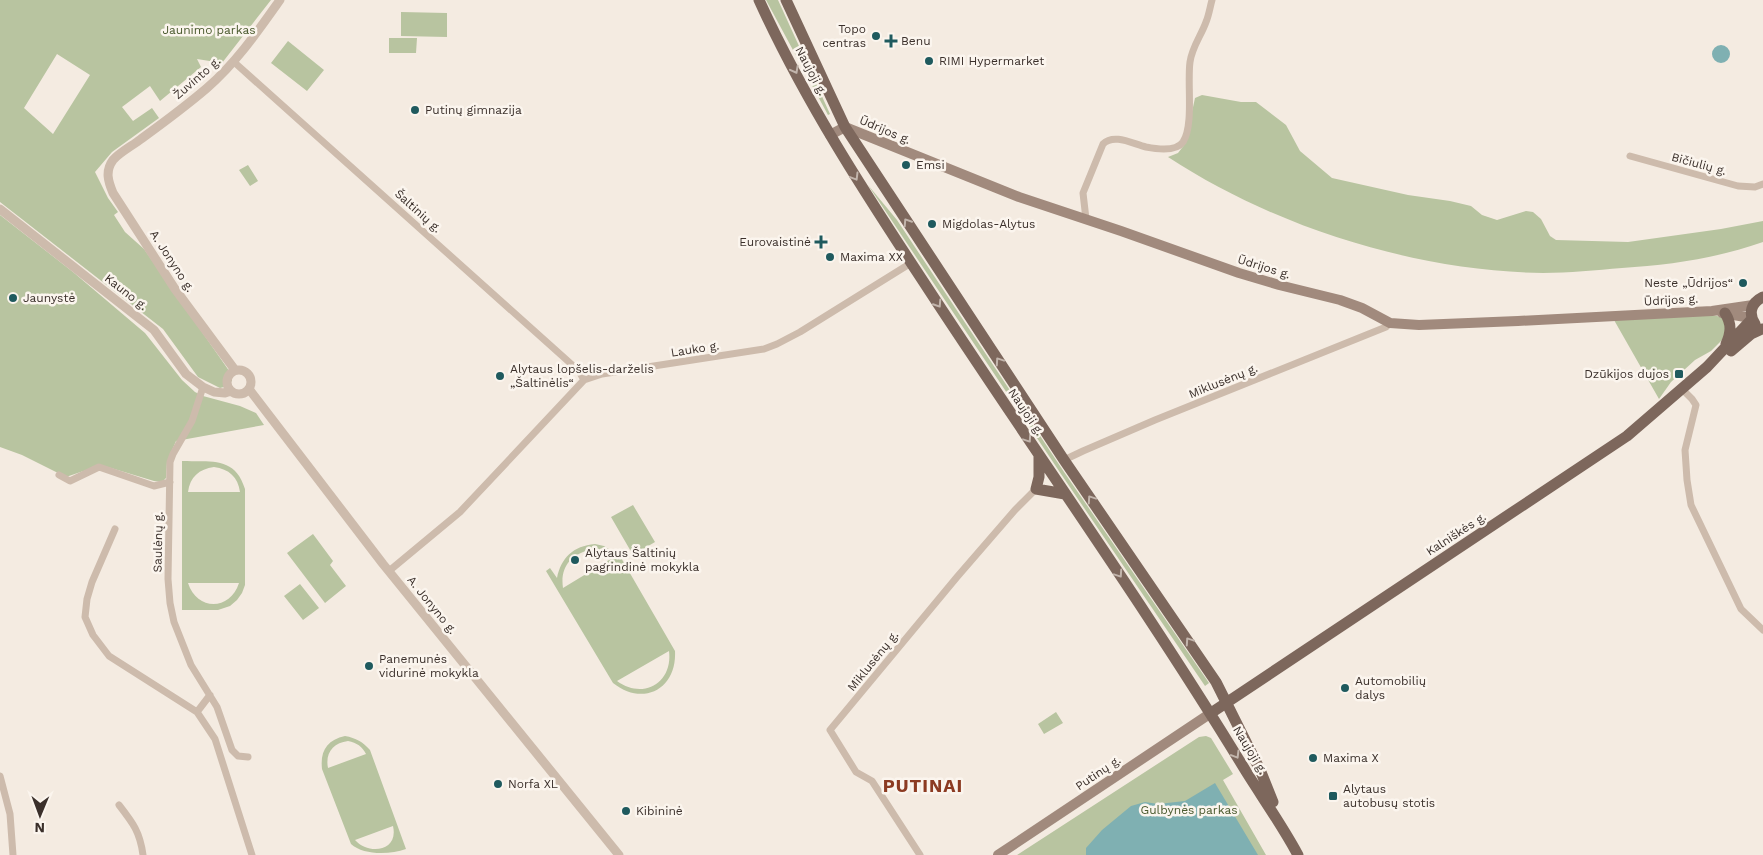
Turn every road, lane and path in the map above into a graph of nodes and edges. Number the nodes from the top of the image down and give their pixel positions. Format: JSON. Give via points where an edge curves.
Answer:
{"nodes":[{"id":1,"x":280,"y":0,"type":"edge"},
{"id":2,"x":759,"y":0,"type":"edge"},
{"id":3,"x":786,"y":0,"type":"edge"},
{"id":4,"x":1212,"y":0,"type":"edge"},
{"id":5,"x":234,"y":62,"type":"junction"},
{"id":6,"x":845,"y":127,"type":"junction"},
{"id":7,"x":830,"y":135,"type":"junction"},
{"id":8,"x":1630,"y":156,"type":"dead end"},
{"id":9,"x":114,"y":160,"type":"joint"},
{"id":10,"x":1763,"y":184,"type":"edge"},
{"id":11,"x":0,"y":209,"type":"edge"},
{"id":12,"x":1086,"y":219,"type":"junction"},
{"id":13,"x":911,"y":263,"type":"junction"},
{"id":14,"x":1763,"y":298,"type":"edge"},
{"id":15,"x":1753,"y":305,"type":"junction"},
{"id":16,"x":1712,"y":311,"type":"junction"},
{"id":17,"x":1725,"y":313,"type":"junction"},
{"id":18,"x":1752,"y":318,"type":"junction"},
{"id":19,"x":1390,"y":323,"type":"junction"},
{"id":20,"x":1763,"y":329,"type":"edge"},
{"id":21,"x":1726,"y":345,"type":"junction"},
{"id":22,"x":1707,"y":367,"type":"junction"},
{"id":23,"x":235,"y":370,"type":"junction"},
{"id":24,"x":584,"y":380,"type":"junction"},
{"id":25,"x":203,"y":387,"type":"junction"},
{"id":26,"x":249,"y":389,"type":"junction"},
{"id":27,"x":1682,"y":389,"type":"junction"},
{"id":28,"x":231,"y":391,"type":"junction"},
{"id":29,"x":1039,"y":455,"type":"junction"},
{"id":30,"x":1064,"y":460,"type":"junction"},
{"id":31,"x":58,"y":475,"type":"dead end"},
{"id":32,"x":170,"y":482,"type":"junction"},
{"id":33,"x":1036,"y":489,"type":"junction"},
{"id":34,"x":1065,"y":494,"type":"junction"},
{"id":35,"x":115,"y":529,"type":"dead end"},
{"id":36,"x":389,"y":570,"type":"junction"},
{"id":37,"x":1763,"y":630,"type":"edge"},
{"id":38,"x":210,"y":695,"type":"junction"},
{"id":39,"x":1227,"y":702,"type":"junction"},
{"id":40,"x":196,"y":712,"type":"junction"},
{"id":41,"x":1211,"y":713,"type":"junction"},
{"id":42,"x":248,"y":758,"type":"dead end"},
{"id":43,"x":0,"y":776,"type":"edge"},
{"id":44,"x":119,"y":805,"type":"dead end"},
{"id":45,"x":1285,"y":831,"type":"junction"},
{"id":46,"x":12,"y":855,"type":"edge"},
{"id":47,"x":142,"y":855,"type":"edge"},
{"id":48,"x":252,"y":855,"type":"edge"},
{"id":49,"x":619,"y":855,"type":"edge"},
{"id":50,"x":920,"y":855,"type":"edge"},
{"id":51,"x":998,"y":855,"type":"edge"},
{"id":52,"x":1298,"y":855,"type":"edge"}],
"edges":[{"from":1,"to":5,"type":"street","name":"Žuvinto g."},
{"from":2,"to":7,"type":"main road","name":"Naujoji g.","one_way":true},
{"from":3,"to":6,"type":"main road","name":"Naujoji g."},
{"from":4,"to":12,"type":"street","via":[[1190,61],[1189,112],[1183,142],[1171,148],[1156,148],[1113,138],[1107,140],[1102,144],[1083,193]]},
{"from":5,"to":9,"type":"street","name":"Žuvinto g.","via":[[207,88]]},
{"from":5,"to":24,"type":"street","name":"Šaltinių g.","via":[[579,371]]},
{"from":6,"to":7,"type":"main road","name":"Ūdrijos g."},
{"from":6,"to":12,"type":"main road","name":"Ūdrijos g.","via":[[1002,191]]},
{"from":30,"to":6,"type":"main road","name":"Naujoji g.","one_way":true},
{"from":7,"to":13,"type":"main road","name":"Naujoji g.","one_way":true},
{"from":8,"to":10,"type":"street","name":"Bičiulių g.","via":[[1738,186]]},
{"from":9,"to":23,"type":"street","name":"A. Jonyno g.","via":[[108,173],[113,193],[175,289]]},
{"from":11,"to":25,"type":"street","name":"Kauno g.","via":[[154,330],[186,374]]},
{"from":12,"to":19,"type":"main road","name":"Ūdrijos g.","via":[[1239,273],[1340,300]]},
{"from":13,"to":24,"type":"street","name":"Lauko g.","via":[[800,332],[764,349],[602,374]]},
{"from":13,"to":29,"type":"main road","name":"Naujoji g.","one_way":true},
{"from":14,"to":15,"type":"main road"},
{"from":15,"to":16,"type":"main road","name":"Ūdrijos g."},
{"from":15,"to":18,"type":"main road"},
{"from":16,"to":17,"type":"main road","name":"Ūdrijos g."},
{"from":16,"to":19,"type":"main road","name":"Ūdrijos g.","via":[[1419,326]]},
{"from":17,"to":18,"type":"main road","name":"Ūdrijos g."},
{"from":17,"to":21,"type":"main road","via":[[1731,329]]},
{"from":18,"to":20,"type":"main road"},
{"from":18,"to":21,"type":"main road","name":"Kalniškės g."},
{"from":19,"to":30,"type":"street","name":"Miklusėnų g."},
{"from":20,"to":22,"type":"main road","name":"Kalniškės g.","via":[[1751,334]]},
{"from":21,"to":22,"type":"main road","name":"Kalniškės g."},
{"from":22,"to":27,"type":"main road","name":"Kalniškės g."},
{"from":23,"to":26,"type":"street","via":[[244,370],[250,375]]},
{"from":23,"to":28,"type":"street","via":[[227,381]]},
{"from":24,"to":36,"type":"street","via":[[460,512]]},
{"from":25,"to":28,"type":"street","name":"Kauno g.","via":[[214,392]]},
{"from":25,"to":32,"type":"street","name":"Saulėnų g.","via":[[192,421],[170,462]]},
{"from":26,"to":28,"type":"street","via":[[242,394]]},
{"from":26,"to":36,"type":"street","name":"A. Jonyno g."},
{"from":27,"to":37,"type":"street","via":[[1696,405],[1685,450],[1691,505],[1741,609]]},
{"from":27,"to":39,"type":"main road","name":"Kalniškės g.","via":[[1627,436]]},
{"from":29,"to":33,"type":"main road"},
{"from":29,"to":34,"type":"main road","name":"Naujoji g."},
{"from":39,"to":30,"type":"main road","name":"Naujoji g.","one_way":true},
{"from":31,"to":32,"type":"street","via":[[70,481],[99,467],[154,486]]},
{"from":32,"to":38,"type":"street","name":"Saulėnų g.","via":[[170,603],[181,641]]},
{"from":33,"to":34,"type":"main road"},
{"from":33,"to":50,"type":"street","name":"Miklusėnų g.","via":[[957,577],[830,730],[856,772],[872,781]]},
{"from":34,"to":41,"type":"main road","name":"Naujoji g.","one_way":true},
{"from":35,"to":40,"type":"street","via":[[86,599],[85,617],[109,656]]},
{"from":36,"to":49,"type":"street","name":"A. Jonyno g."},
{"from":38,"to":40,"type":"street"},
{"from":38,"to":42,"type":"street","name":"Saulėnų g.","via":[[232,750],[238,756]]},
{"from":39,"to":41,"type":"main road","name":"Kalniškės g."},
{"from":39,"to":45,"type":"main road","name":"Naujoji g."},
{"from":40,"to":48,"type":"street","via":[[214,739]]},
{"from":41,"to":45,"type":"main road","name":"Naujoji g.","one_way":true},
{"from":41,"to":51,"type":"main road","name":"Putinų g."},
{"from":43,"to":46,"type":"street","via":[[10,814]]},
{"from":44,"to":47,"type":"street","via":[[140,837]]},
{"from":45,"to":52,"type":"main road","name":"Naujoji g."}]}
